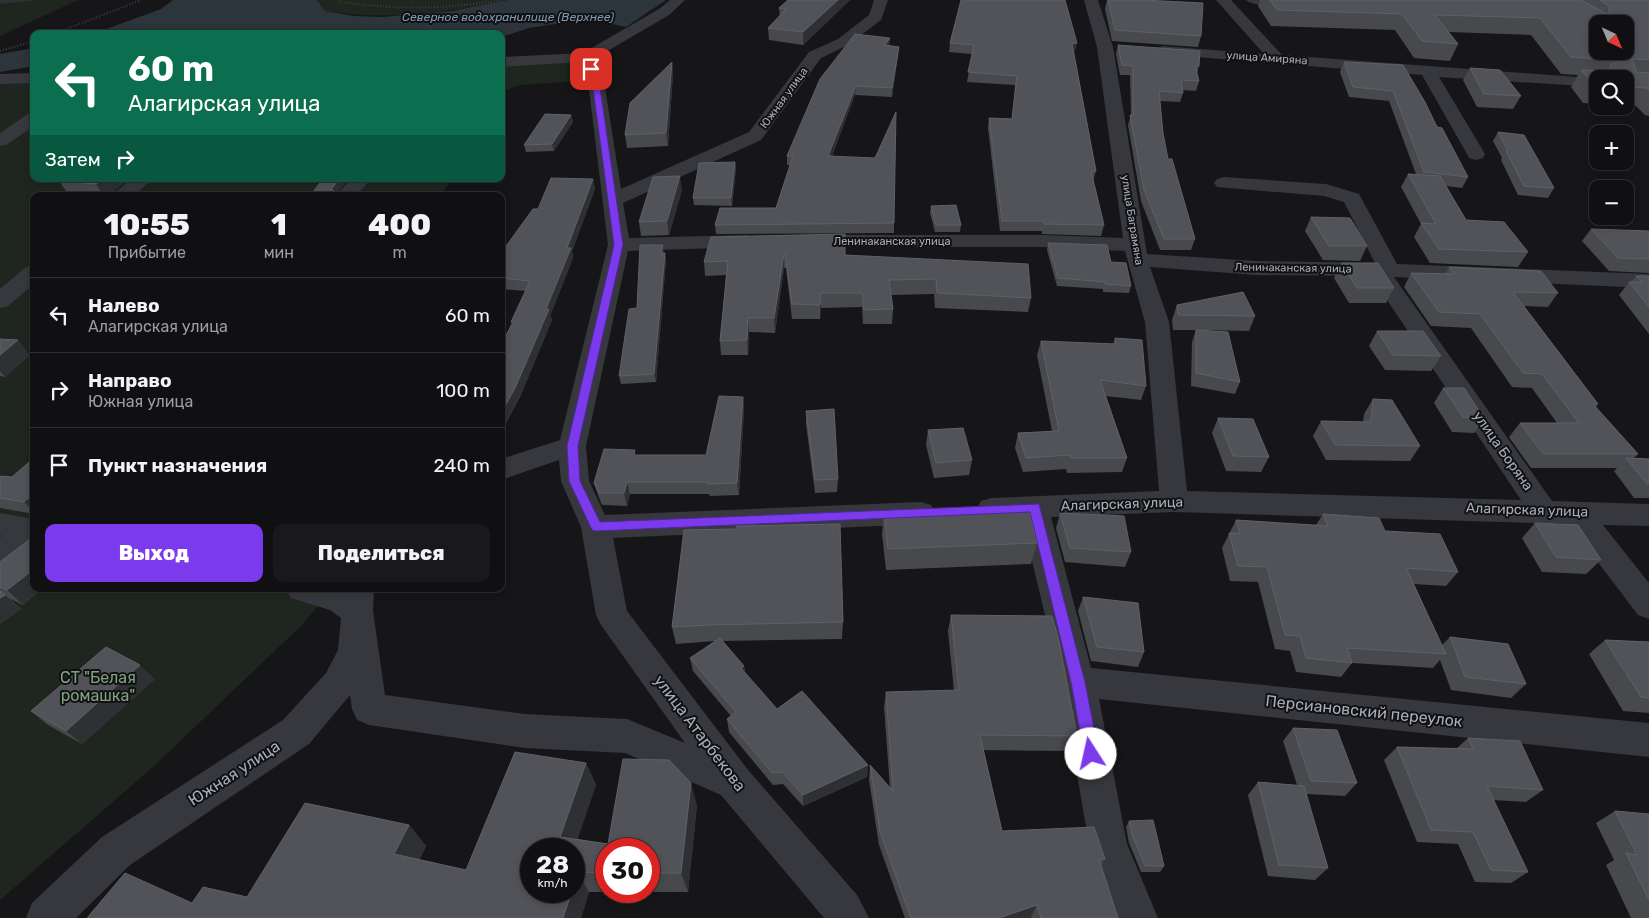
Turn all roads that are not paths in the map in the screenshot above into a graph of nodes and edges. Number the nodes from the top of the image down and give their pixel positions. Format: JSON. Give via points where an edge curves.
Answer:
{"nodes":[{"id":1,"x":678,"y":0,"type":"edge"},
{"id":2,"x":881,"y":0,"type":"edge"},
{"id":3,"x":1091,"y":0,"type":"edge"},
{"id":4,"x":1223,"y":0,"type":"edge"},
{"id":5,"x":1252,"y":0,"type":"edge"},
{"id":6,"x":1314,"y":2,"type":"edge"},
{"id":7,"x":1143,"y":49,"type":"edge"},
{"id":8,"x":586,"y":57,"type":"junction"},
{"id":9,"x":1277,"y":59,"type":"junction"},
{"id":10,"x":505,"y":62,"type":"edge"},
{"id":11,"x":1428,"y":71,"type":"junction"},
{"id":12,"x":30,"y":78,"type":"edge"},
{"id":13,"x":0,"y":79,"type":"edge"},
{"id":14,"x":1589,"y":81,"type":"edge"},
{"id":15,"x":30,"y":121,"type":"edge"},
{"id":16,"x":0,"y":141,"type":"edge"},
{"id":17,"x":1476,"y":154,"type":"dead end"},
{"id":18,"x":138,"y":182,"type":"edge"},
{"id":19,"x":358,"y":182,"type":"edge"},
{"id":20,"x":1224,"y":183,"type":"dead end"},
{"id":21,"x":127,"y":192,"type":"edge"},
{"id":22,"x":349,"y":192,"type":"edge"},
{"id":23,"x":614,"y":200,"type":"junction"},
{"id":24,"x":619,"y":245,"type":"junction"},
{"id":25,"x":1136,"y":252,"type":"junction"},
{"id":26,"x":1383,"y":269,"type":"junction"},
{"id":27,"x":30,"y":275,"type":"edge"},
{"id":28,"x":1649,"y":281,"type":"edge"},
{"id":29,"x":0,"y":301,"type":"edge"},
{"id":30,"x":572,"y":446,"type":"junction"},
{"id":31,"x":505,"y":469,"type":"edge"},
{"id":32,"x":1174,"y":500,"type":"junction"},
{"id":33,"x":1034,"y":508,"type":"junction"},
{"id":34,"x":1543,"y":510,"type":"junction"},
{"id":35,"x":1576,"y":512,"type":"junction"},
{"id":36,"x":1649,"y":515,"type":"edge"},
{"id":37,"x":0,"y":524,"type":"edge"},
{"id":38,"x":596,"y":527,"type":"junction"},
{"id":39,"x":30,"y":529,"type":"edge"},
{"id":40,"x":30,"y":533,"type":"edge"},
{"id":41,"x":0,"y":552,"type":"edge"},
{"id":42,"x":312,"y":592,"type":"edge"},
{"id":43,"x":358,"y":601,"type":"edge"},
{"id":44,"x":1649,"y":606,"type":"edge"},
{"id":45,"x":1078,"y":682,"type":"junction"},
{"id":46,"x":1649,"y":740,"type":"edge"},
{"id":47,"x":735,"y":783,"type":"junction"},
{"id":48,"x":47,"y":918,"type":"edge"},
{"id":49,"x":848,"y":918,"type":"edge"},
{"id":50,"x":1137,"y":918,"type":"edge"}],
"edges":[{"from":1,"to":8,"type":"street","via":[[664,12]]},
{"from":2,"to":23,"type":"street","name":"Южная улица","via":[[876,17],[843,42],[815,55],[755,136]]},
{"from":3,"to":25,"type":"street","name":"улица Баграмяна","via":[[1114,47]]},
{"from":4,"to":9,"type":"street"},
{"from":5,"to":6,"type":"street"},
{"from":7,"to":9,"type":"street","name":"улица Амиряна"},
{"from":8,"to":10,"type":"street"},
{"from":8,"to":23,"type":"street","via":[[596,81]]},
{"from":9,"to":11,"type":"street","name":"улица Амиряна"},
{"from":11,"to":14,"type":"street","name":"улица Амиряна"},
{"from":11,"to":17,"type":"street"},
{"from":12,"to":13,"type":"street"},
{"from":15,"to":16,"type":"street"},
{"from":18,"to":21,"type":"street"},
{"from":19,"to":22,"type":"street"},
{"from":20,"to":26,"type":"street","via":[[1326,190],[1352,198]]},
{"from":23,"to":24,"type":"street"},
{"from":24,"to":25,"type":"street","name":"Ленинаканская улица","via":[[1024,241]]},
{"from":24,"to":30,"type":"street"},
{"from":25,"to":26,"type":"street","name":"Ленинаканская улица","via":[[1256,268]]},
{"from":25,"to":32,"type":"street","name":"улица Баграмяна","via":[[1157,322]]},
{"from":26,"to":28,"type":"street","name":"Ленинаканская улица"},
{"from":26,"to":34,"type":"street","name":"улица Боряна"},
{"from":27,"to":29,"type":"street"},
{"from":30,"to":31,"type":"street"},
{"from":30,"to":38,"type":"street","via":[[574,481]]},
{"from":32,"to":33,"type":"street","name":"Алагирская улица"},
{"from":32,"to":34,"type":"street","name":"Алагирская улица"},
{"from":33,"to":38,"type":"street","name":"Алагирская улица"},
{"from":33,"to":45,"type":"street"},
{"from":34,"to":35,"type":"street","name":"Алагирская улица"},
{"from":35,"to":36,"type":"street","name":"Алагирская улица"},
{"from":35,"to":44,"type":"street"},
{"from":37,"to":39,"type":"street"},
{"from":38,"to":47,"type":"street","name":"улица Атарбекова","via":[[612,615]]},
{"from":40,"to":41,"type":"street"},
{"from":42,"to":43,"type":"street","via":[[340,600]]},
{"from":43,"to":47,"type":"street","via":[[368,709],[525,731],[627,736]]},
{"from":43,"to":48,"type":"street","name":"Южная улица","via":[[355,652],[338,684],[296,732],[116,851]]},
{"from":45,"to":46,"type":"street","name":"Персиановский переулок"},
{"from":45,"to":50,"type":"street","via":[[1108,844]]},
{"from":47,"to":49,"type":"street","name":"улица Атарбекова"}]}
